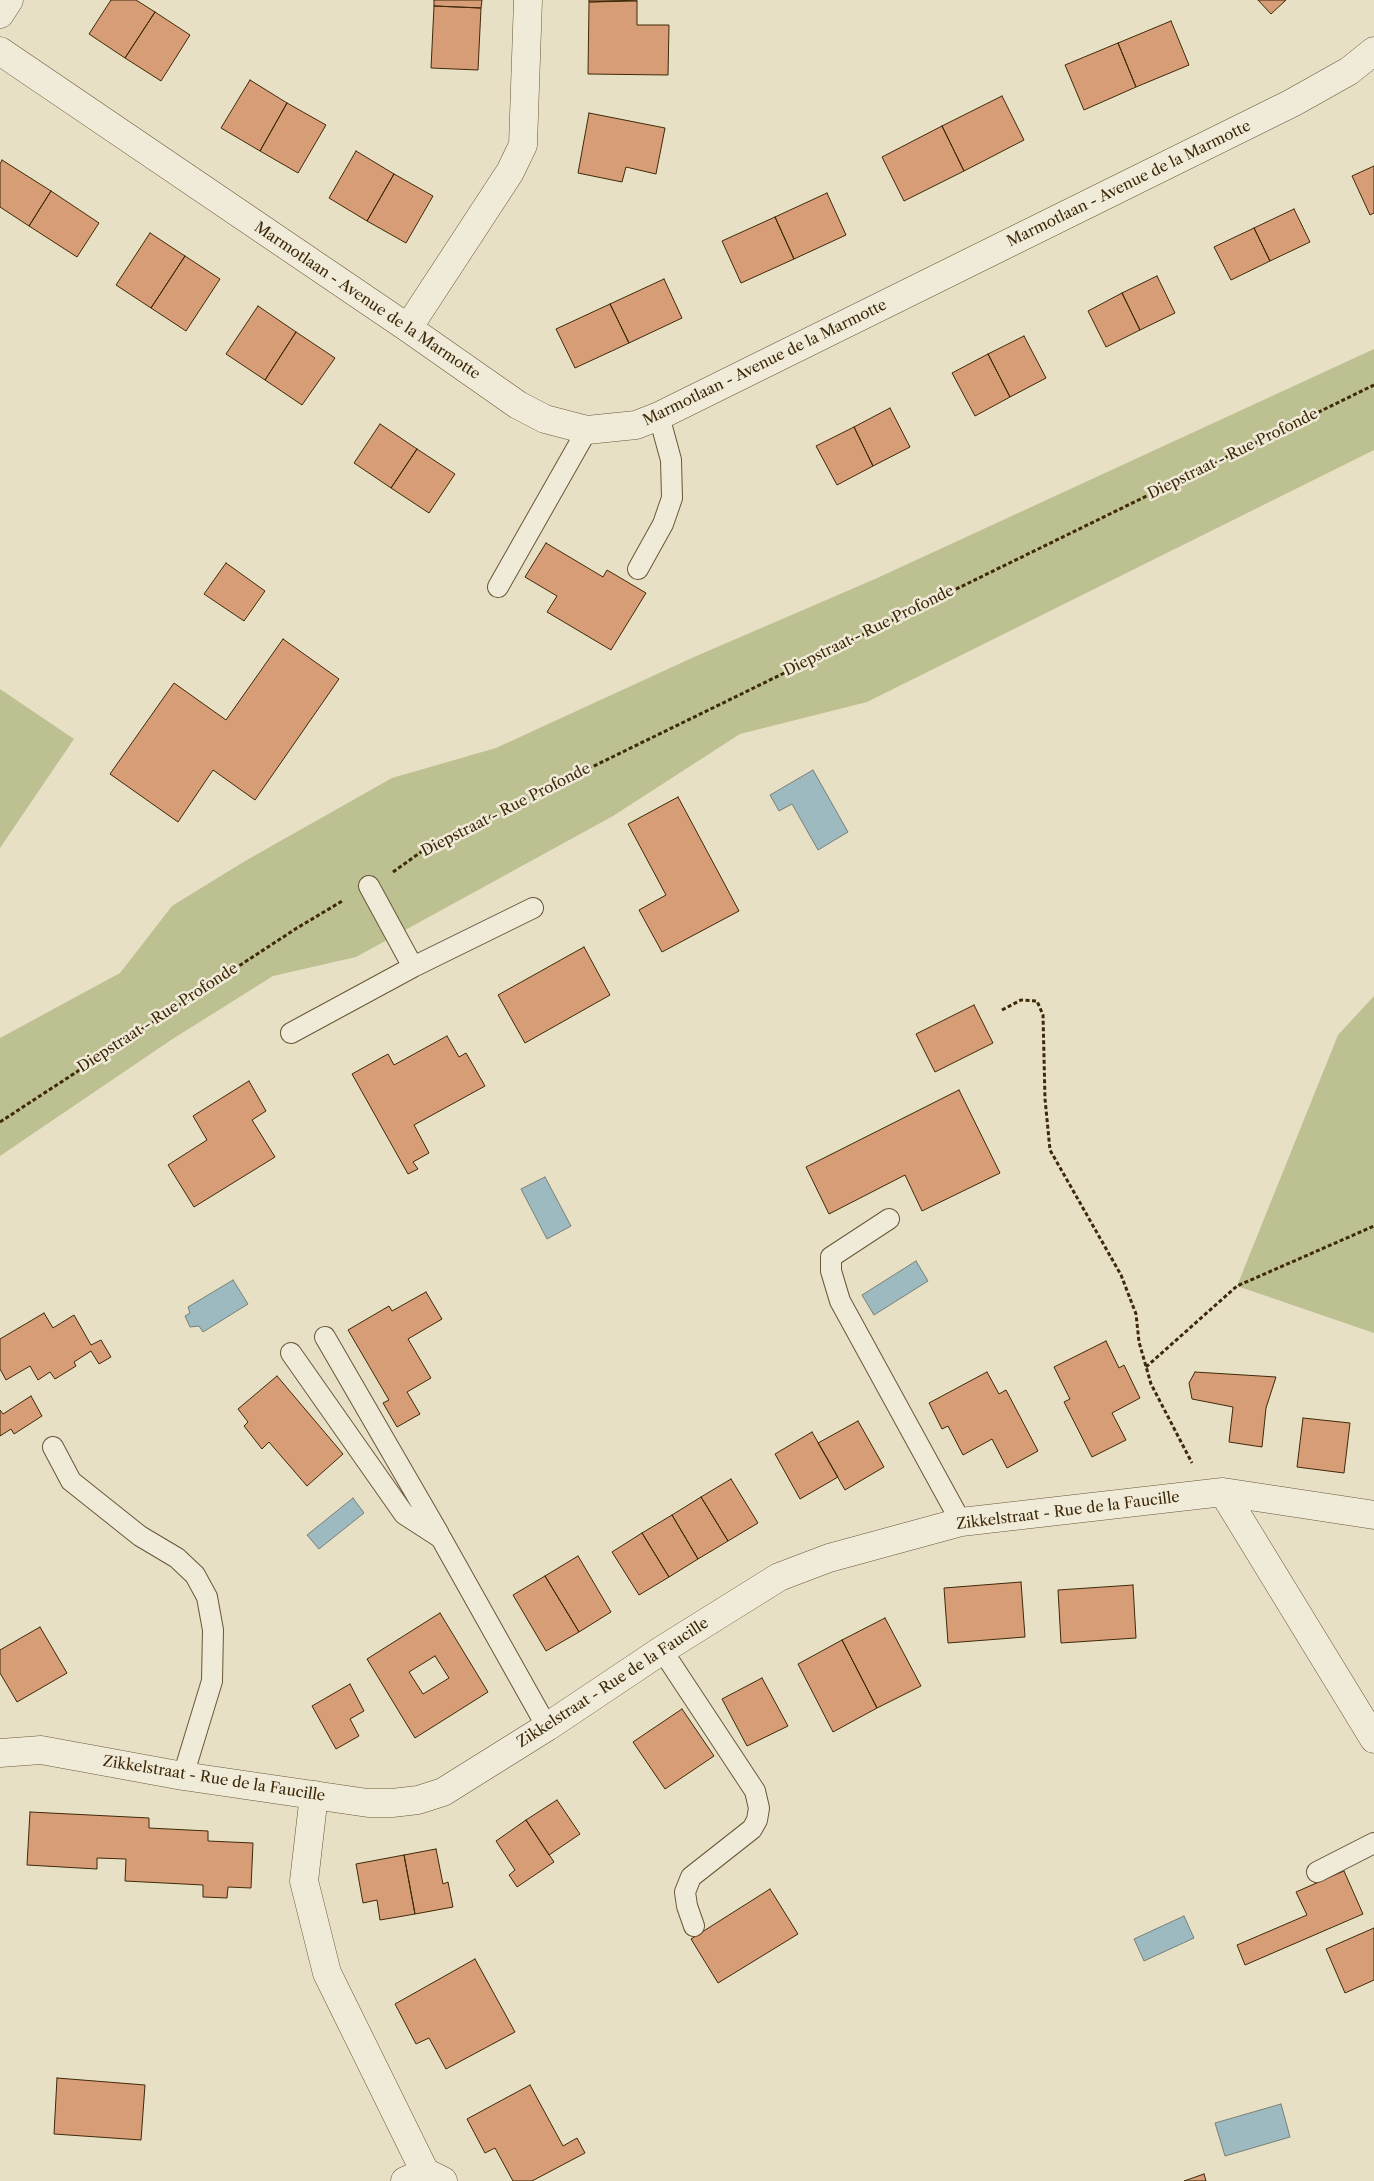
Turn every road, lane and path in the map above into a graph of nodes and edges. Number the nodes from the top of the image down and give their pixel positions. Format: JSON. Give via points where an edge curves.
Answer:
{"nodes":[{"id":1,"x":9,"y":0,"type":"edge"},
{"id":2,"x":528,"y":0,"type":"edge"},
{"id":3,"x":0,"y":14,"type":"edge"},
{"id":4,"x":0,"y":51,"type":"edge"},
{"id":5,"x":1374,"y":51,"type":"edge"},
{"id":6,"x":408,"y":328,"type":"junction"},
{"id":7,"x":1374,"y":385,"type":"edge"},
{"id":8,"x":659,"y":416,"type":"junction"},
{"id":9,"x":587,"y":430,"type":"junction"},
{"id":10,"x":638,"y":569,"type":"dead end"},
{"id":11,"x":498,"y":587,"type":"dead end"},
{"id":12,"x":369,"y":886,"type":"junction"},
{"id":13,"x":533,"y":908,"type":"dead end"},
{"id":14,"x":413,"y":967,"type":"junction"},
{"id":15,"x":1002,"y":1010,"type":"dead end"},
{"id":16,"x":291,"y":1033,"type":"dead end"},
{"id":17,"x":0,"y":1122,"type":"edge"},
{"id":18,"x":889,"y":1219,"type":"dead end"},
{"id":19,"x":1374,"y":1226,"type":"edge"},
{"id":20,"x":325,"y":1337,"type":"dead end"},
{"id":21,"x":291,"y":1353,"type":"dead end"},
{"id":22,"x":1146,"y":1367,"type":"junction"},
{"id":23,"x":53,"y":1447,"type":"dead end"},
{"id":24,"x":1215,"y":1493,"type":"junction"},
{"id":25,"x":1374,"y":1515,"type":"edge"},
{"id":26,"x":961,"y":1522,"type":"junction"},
{"id":27,"x":441,"y":1538,"type":"junction"},
{"id":28,"x":662,"y":1650,"type":"junction"},
{"id":29,"x":547,"y":1727,"type":"junction"},
{"id":30,"x":1374,"y":1738,"type":"edge"},
{"id":31,"x":0,"y":1753,"type":"edge"},
{"id":32,"x":182,"y":1776,"type":"junction"},
{"id":33,"x":314,"y":1795,"type":"junction"},
{"id":34,"x":1374,"y":1843,"type":"edge"},
{"id":35,"x":1317,"y":1872,"type":"dead end"},
{"id":36,"x":694,"y":1926,"type":"dead end"},
{"id":37,"x":424,"y":2178,"type":"edge"}],
"edges":[{"from":1,"to":3,"type":"street"},
{"from":2,"to":6,"type":"street","via":[[523,145],[510,172]]},
{"from":4,"to":6,"type":"street","name":"Marmotlaan - Avenue de la Marmotte"},
{"from":5,"to":8,"type":"street","name":"Marmotlaan - Avenue de la Marmotte","via":[[1349,71],[1292,104]]},
{"from":6,"to":9,"type":"street","name":"Marmotlaan - Avenue de la Marmotte","via":[[518,405],[546,419]]},
{"from":7,"to":12,"type":"path","name":"Diepstraat - Rue Profonde","via":[[428,847]]},
{"from":8,"to":9,"type":"street","name":"Marmotlaan - Avenue de la Marmotte","via":[[636,425]]},
{"from":8,"to":10,"type":"lane","via":[[671,460],[672,498],[664,524]]},
{"from":9,"to":11,"type":"lane"},
{"from":12,"to":14,"type":"lane"},
{"from":12,"to":17,"type":"path","name":"Diepstraat - Rue Profonde","via":[[298,928]]},
{"from":13,"to":14,"type":"lane"},
{"from":14,"to":16,"type":"lane"},
{"from":15,"to":22,"type":"path","via":[[1021,1000],[1037,1001],[1043,1015],[1050,1150],[1121,1275],[1136,1314]]},
{"from":18,"to":26,"type":"lane","via":[[832,1257],[831,1271],[840,1301]]},
{"from":19,"to":22,"type":"path","via":[[1237,1286]]},
{"from":20,"to":27,"type":"lane"},
{"from":21,"to":27,"type":"lane","via":[[404,1514]]},
{"from":22,"to":24,"type":"path","via":[[1152,1384]]},
{"from":23,"to":32,"type":"lane","via":[[72,1481],[140,1536],[176,1558],[195,1575],[207,1597],[213,1630],[212,1681]]},
{"from":24,"to":25,"type":"street","name":"Zikkelstraat - Rue de la Faucille"},
{"from":24,"to":26,"type":"street","name":"Zikkelstraat - Rue de la Faucille"},
{"from":24,"to":30,"type":"street"},
{"from":26,"to":28,"type":"street","name":"Zikkelstraat - Rue de la Faucille","via":[[796,1569]]},
{"from":27,"to":29,"type":"lane"},
{"from":28,"to":29,"type":"street","name":"Zikkelstraat - Rue de la Faucille"},
{"from":28,"to":36,"type":"lane","via":[[754,1791],[759,1808],[752,1829],[691,1877],[685,1892]]},
{"from":29,"to":33,"type":"street","name":"Zikkelstraat - Rue de la Faucille","via":[[443,1792],[418,1800],[368,1803]]},
{"from":31,"to":32,"type":"street","name":"Zikkelstraat - Rue de la Faucille","via":[[41,1750]]},
{"from":32,"to":33,"type":"street","name":"Zikkelstraat - Rue de la Faucille"},
{"from":33,"to":37,"type":"street","via":[[304,1881],[326,1972]]},
{"from":34,"to":35,"type":"lane"}]}
